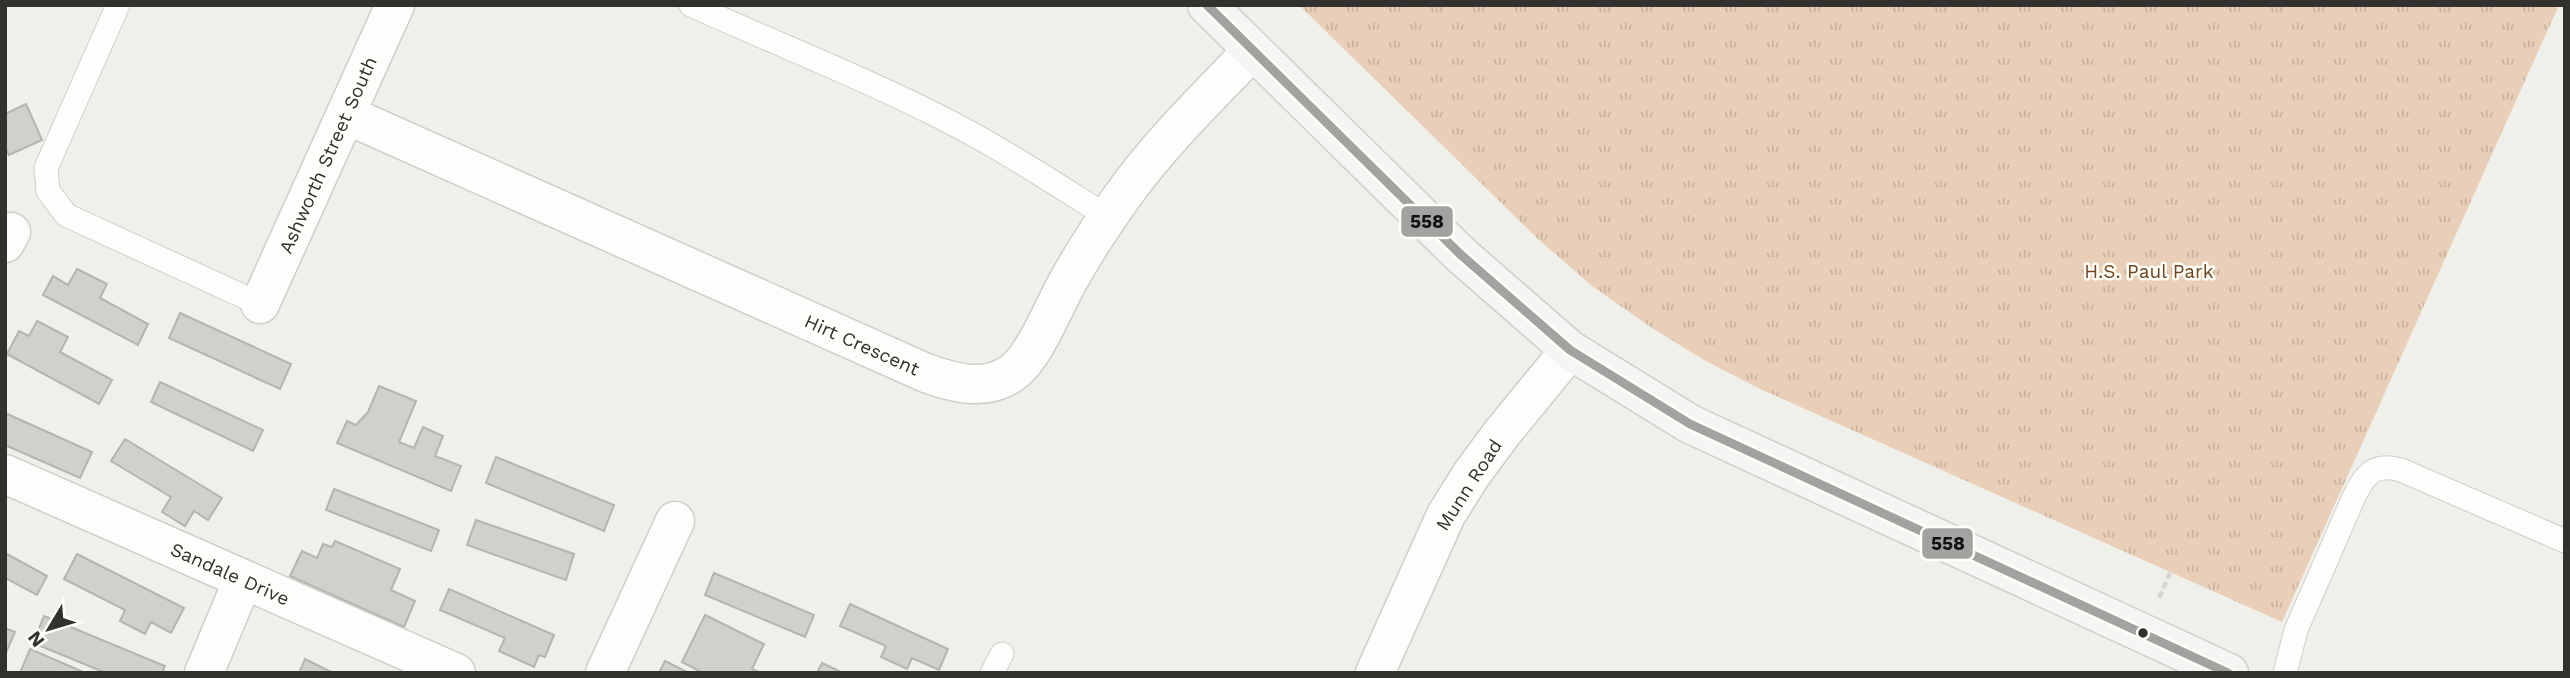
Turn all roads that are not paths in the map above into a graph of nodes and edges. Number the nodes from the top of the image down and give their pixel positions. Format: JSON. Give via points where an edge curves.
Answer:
{"nodes":[{"id":1,"x":118,"y":5,"type":"edge"},
{"id":2,"x":395,"y":5,"type":"edge"},
{"id":3,"x":691,"y":5,"type":"edge"},
{"id":4,"x":1207,"y":5,"type":"edge"},
{"id":5,"x":1252,"y":51,"type":"junction"},
{"id":6,"x":347,"y":116,"type":"junction"},
{"id":7,"x":1108,"y":217,"type":"junction"},
{"id":8,"x":260,"y":304,"type":"joint"},
{"id":9,"x":1570,"y":350,"type":"junction"},
{"id":10,"x":5,"y":474,"type":"edge"},
{"id":11,"x":675,"y":522,"type":"dead end"},
{"id":12,"x":2565,"y":541,"type":"edge"},
{"id":13,"x":243,"y":580,"type":"junction"},
{"id":14,"x":204,"y":673,"type":"edge"},
{"id":15,"x":456,"y":673,"type":"edge"},
{"id":16,"x":605,"y":673,"type":"edge"},
{"id":17,"x":1376,"y":673,"type":"edge"},
{"id":18,"x":2229,"y":673,"type":"edge"},
{"id":19,"x":2285,"y":673,"type":"edge"}],
"edges":[{"from":1,"to":8,"type":"lane","via":[[46,168],[48,191],[66,215]]},
{"from":2,"to":6,"type":"street","name":"Ashworth Street South"},
{"from":3,"to":7,"type":"lane","via":[[937,115]]},
{"from":4,"to":5,"type":"street"},
{"from":5,"to":7,"type":"street","name":"Hirt Crescent","via":[[1179,126]]},
{"from":5,"to":9,"type":"street","via":[[1460,254]]},
{"from":6,"to":7,"type":"street","name":"Hirt Crescent","via":[[926,373],[972,385],[991,383],[1022,365]]},
{"from":6,"to":8,"type":"street","name":"Ashworth Street South"},
{"from":9,"to":17,"type":"street","name":"Munn Road","via":[[1502,433],[1446,515]]},
{"from":9,"to":18,"type":"street","via":[[1690,424]]},
{"from":10,"to":13,"type":"street","name":"Sandale Drive"},
{"from":11,"to":16,"type":"street"},
{"from":12,"to":19,"type":"lane","via":[[2402,470],[2387,466],[2373,470],[2360,484],[2337,534],[2296,630]]},
{"from":13,"to":14,"type":"street"},
{"from":13,"to":15,"type":"street","name":"Sandale Drive"}]}
